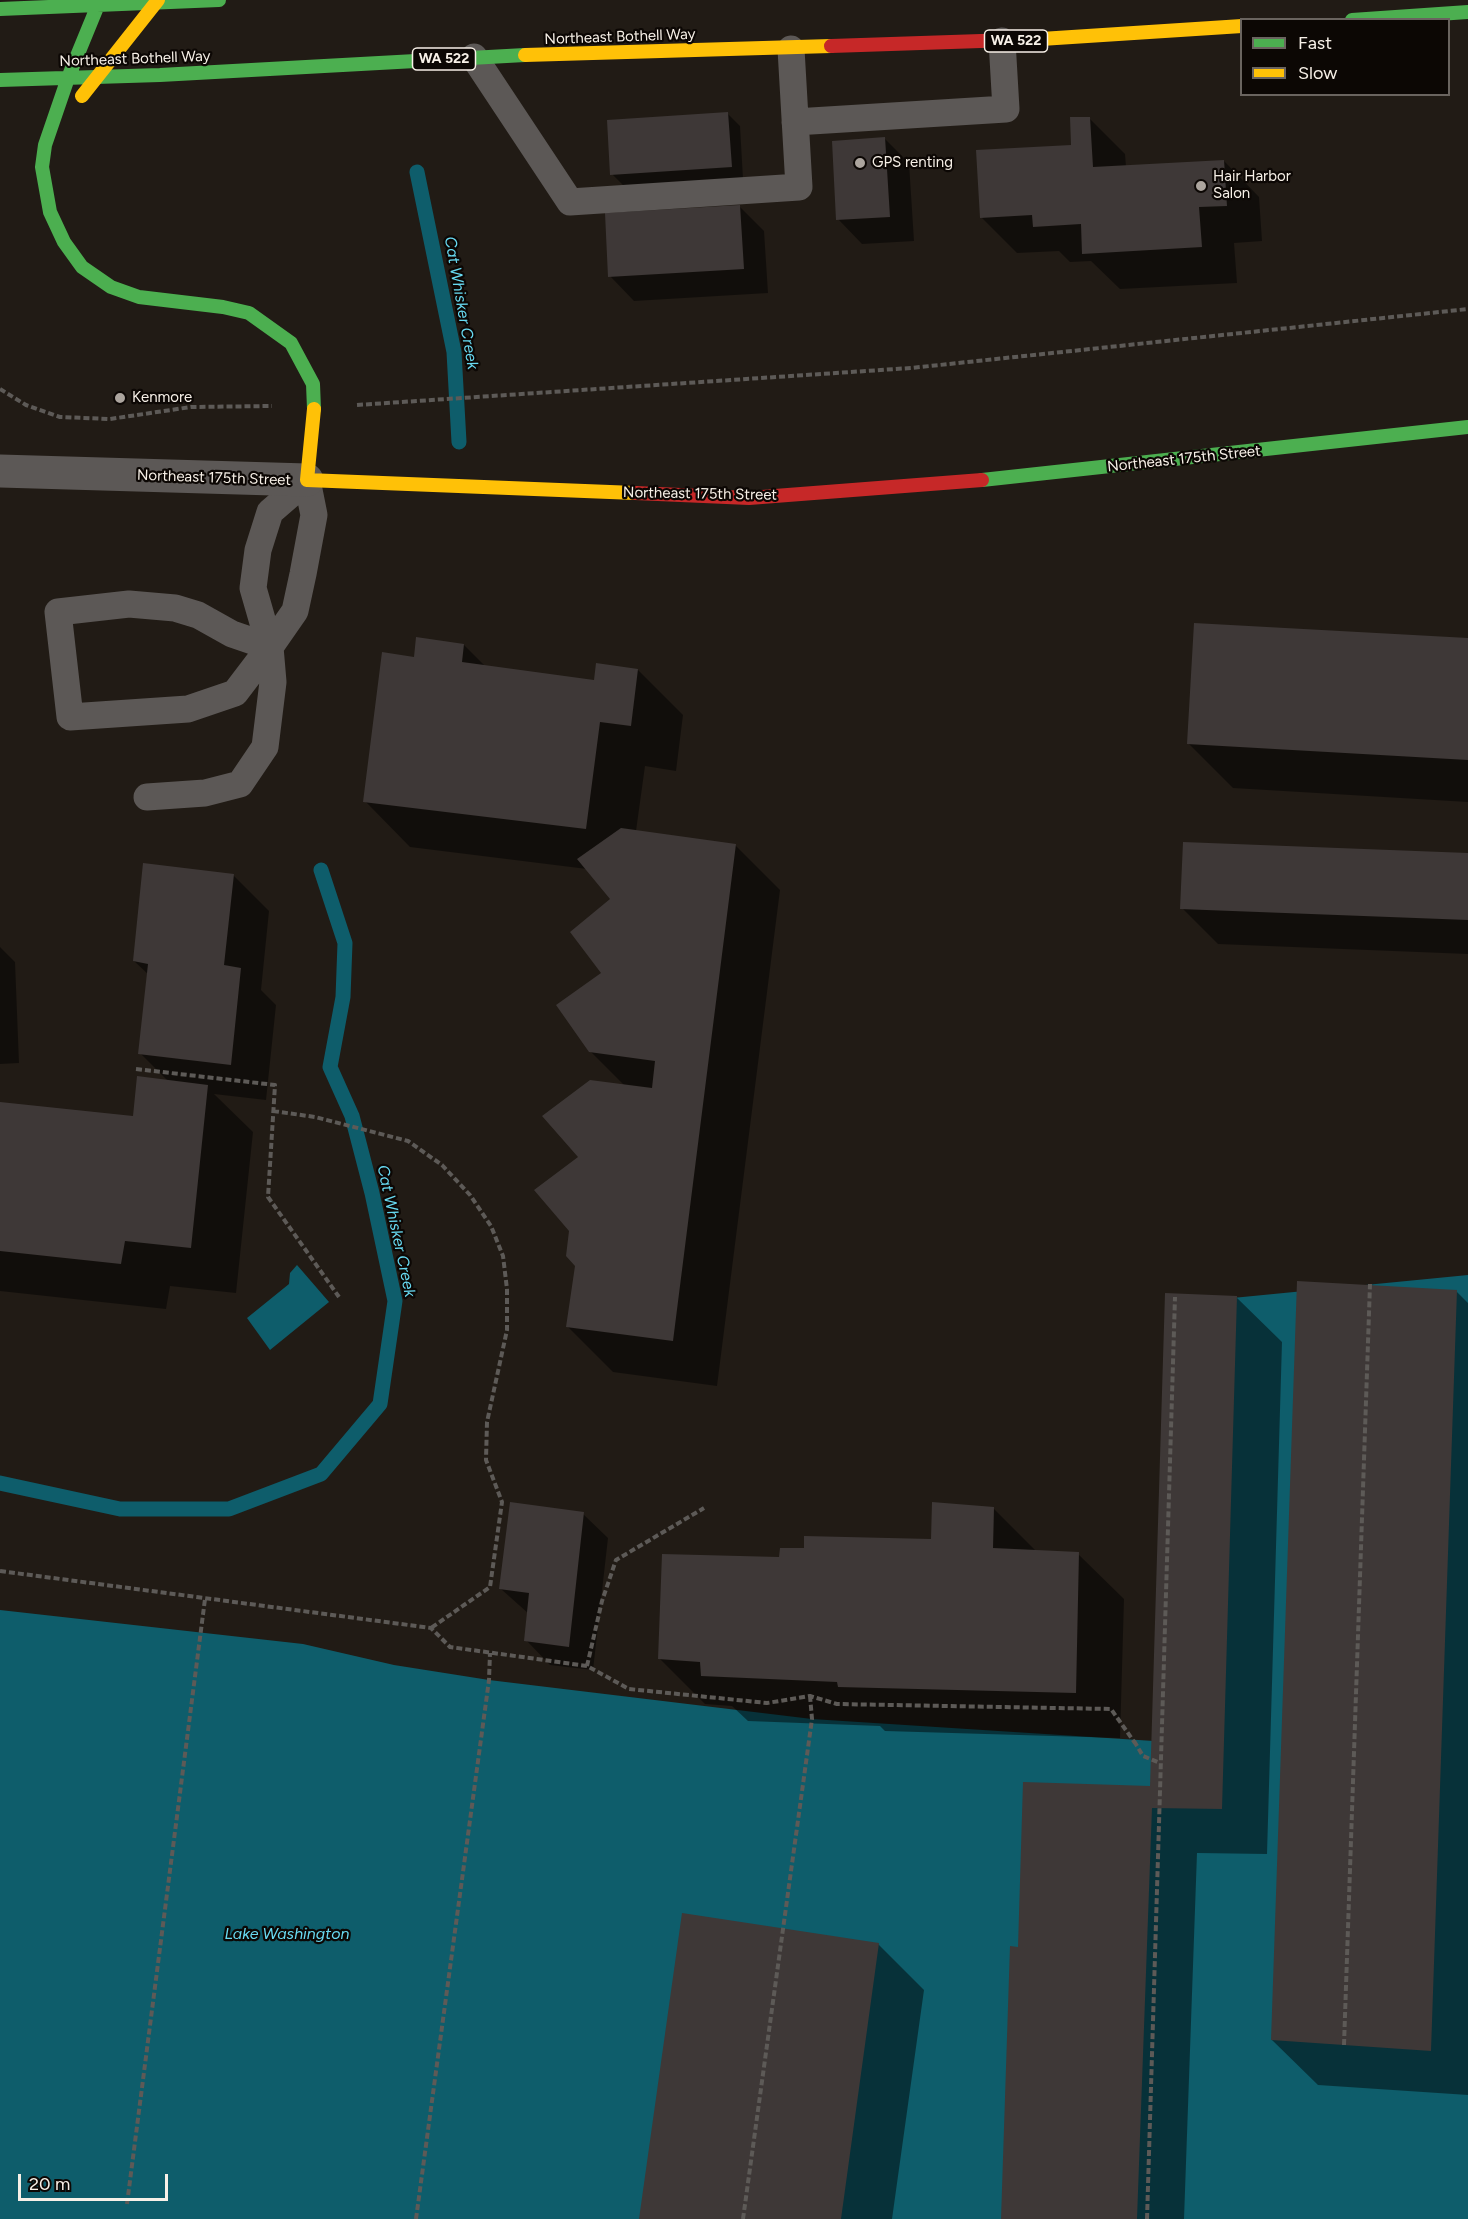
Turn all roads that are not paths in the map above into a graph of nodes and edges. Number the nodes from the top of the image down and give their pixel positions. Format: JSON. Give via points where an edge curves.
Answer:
{"nodes":[{"id":1,"x":219,"y":0,"type":"edge"},
{"id":2,"x":157,"y":2,"type":"edge"},
{"id":3,"x":98,"y":3,"type":"edge"},
{"id":4,"x":0,"y":9,"type":"edge"},
{"id":5,"x":1468,"y":12,"type":"edge"},
{"id":6,"x":1381,"y":18,"type":"edge"},
{"id":7,"x":1240,"y":26,"type":"edge"},
{"id":8,"x":1002,"y":41,"type":"junction"},
{"id":9,"x":791,"y":49,"type":"junction"},
{"id":10,"x":474,"y":57,"type":"junction"},
{"id":11,"x":97,"y":77,"type":"junction"},
{"id":12,"x":68,"y":78,"type":"junction"},
{"id":13,"x":0,"y":80,"type":"edge"},
{"id":14,"x":795,"y":122,"type":"junction"},
{"id":15,"x":43,"y":175,"type":"junction"},
{"id":16,"x":1468,"y":427,"type":"edge"},
{"id":17,"x":0,"y":471,"type":"edge"},
{"id":18,"x":307,"y":480,"type":"junction"},
{"id":19,"x":270,"y":647,"type":"junction"},
{"id":20,"x":147,"y":797,"type":"dead end"}],
"edges":[{"from":1,"to":2,"type":"main road"},
{"from":2,"to":3,"type":"main road"},
{"from":2,"to":11,"type":"main road"},
{"from":3,"to":4,"type":"main road"},
{"from":3,"to":12,"type":"main road"},
{"from":5,"to":6,"type":"main road"},
{"from":7,"to":8,"type":"main road","name":"Northeast Bothell Way","number":"WA 522"},
{"from":8,"to":9,"type":"main road","name":"Northeast Bothell Way","number":"WA 522"},
{"from":8,"to":14,"type":"lane","via":[[1006,109]]},
{"from":9,"to":10,"type":"main road","name":"Northeast Bothell Way","number":"WA 522"},
{"from":9,"to":14,"type":"lane"},
{"from":10,"to":11,"type":"main road","name":"Northeast Bothell Way","number":"WA 522"},
{"from":10,"to":14,"type":"lane","via":[[570,202],[799,187]]},
{"from":11,"to":12,"type":"main road","name":"Northeast Bothell Way","number":"WA 522"},
{"from":11,"to":15,"type":"main road","via":[[64,122]]},
{"from":12,"to":13,"type":"main road","name":"Northeast Bothell Way","number":"WA 522"},
{"from":12,"to":15,"type":"main road","via":[[45,145]]},
{"from":15,"to":18,"type":"main road","via":[[50,212],[64,242],[82,267],[102,281],[140,297],[249,313],[291,343],[313,384]]},
{"from":16,"to":18,"type":"main road","name":"Northeast 175th Street","via":[[900,488],[749,498]]},
{"from":17,"to":18,"type":"street","name":"Northeast 175th Street"},
{"from":18,"to":19,"type":"lane","via":[[314,515],[295,611]]},
{"from":18,"to":19,"type":"lane","via":[[270,512],[258,550],[252,588]]},
{"from":19,"to":19,"type":"lane","via":[[176,608],[129,604],[58,612],[70,717],[188,709],[235,693]]},
{"from":19,"to":20,"type":"lane","via":[[273,682],[265,747],[240,784],[205,793]]}]}
